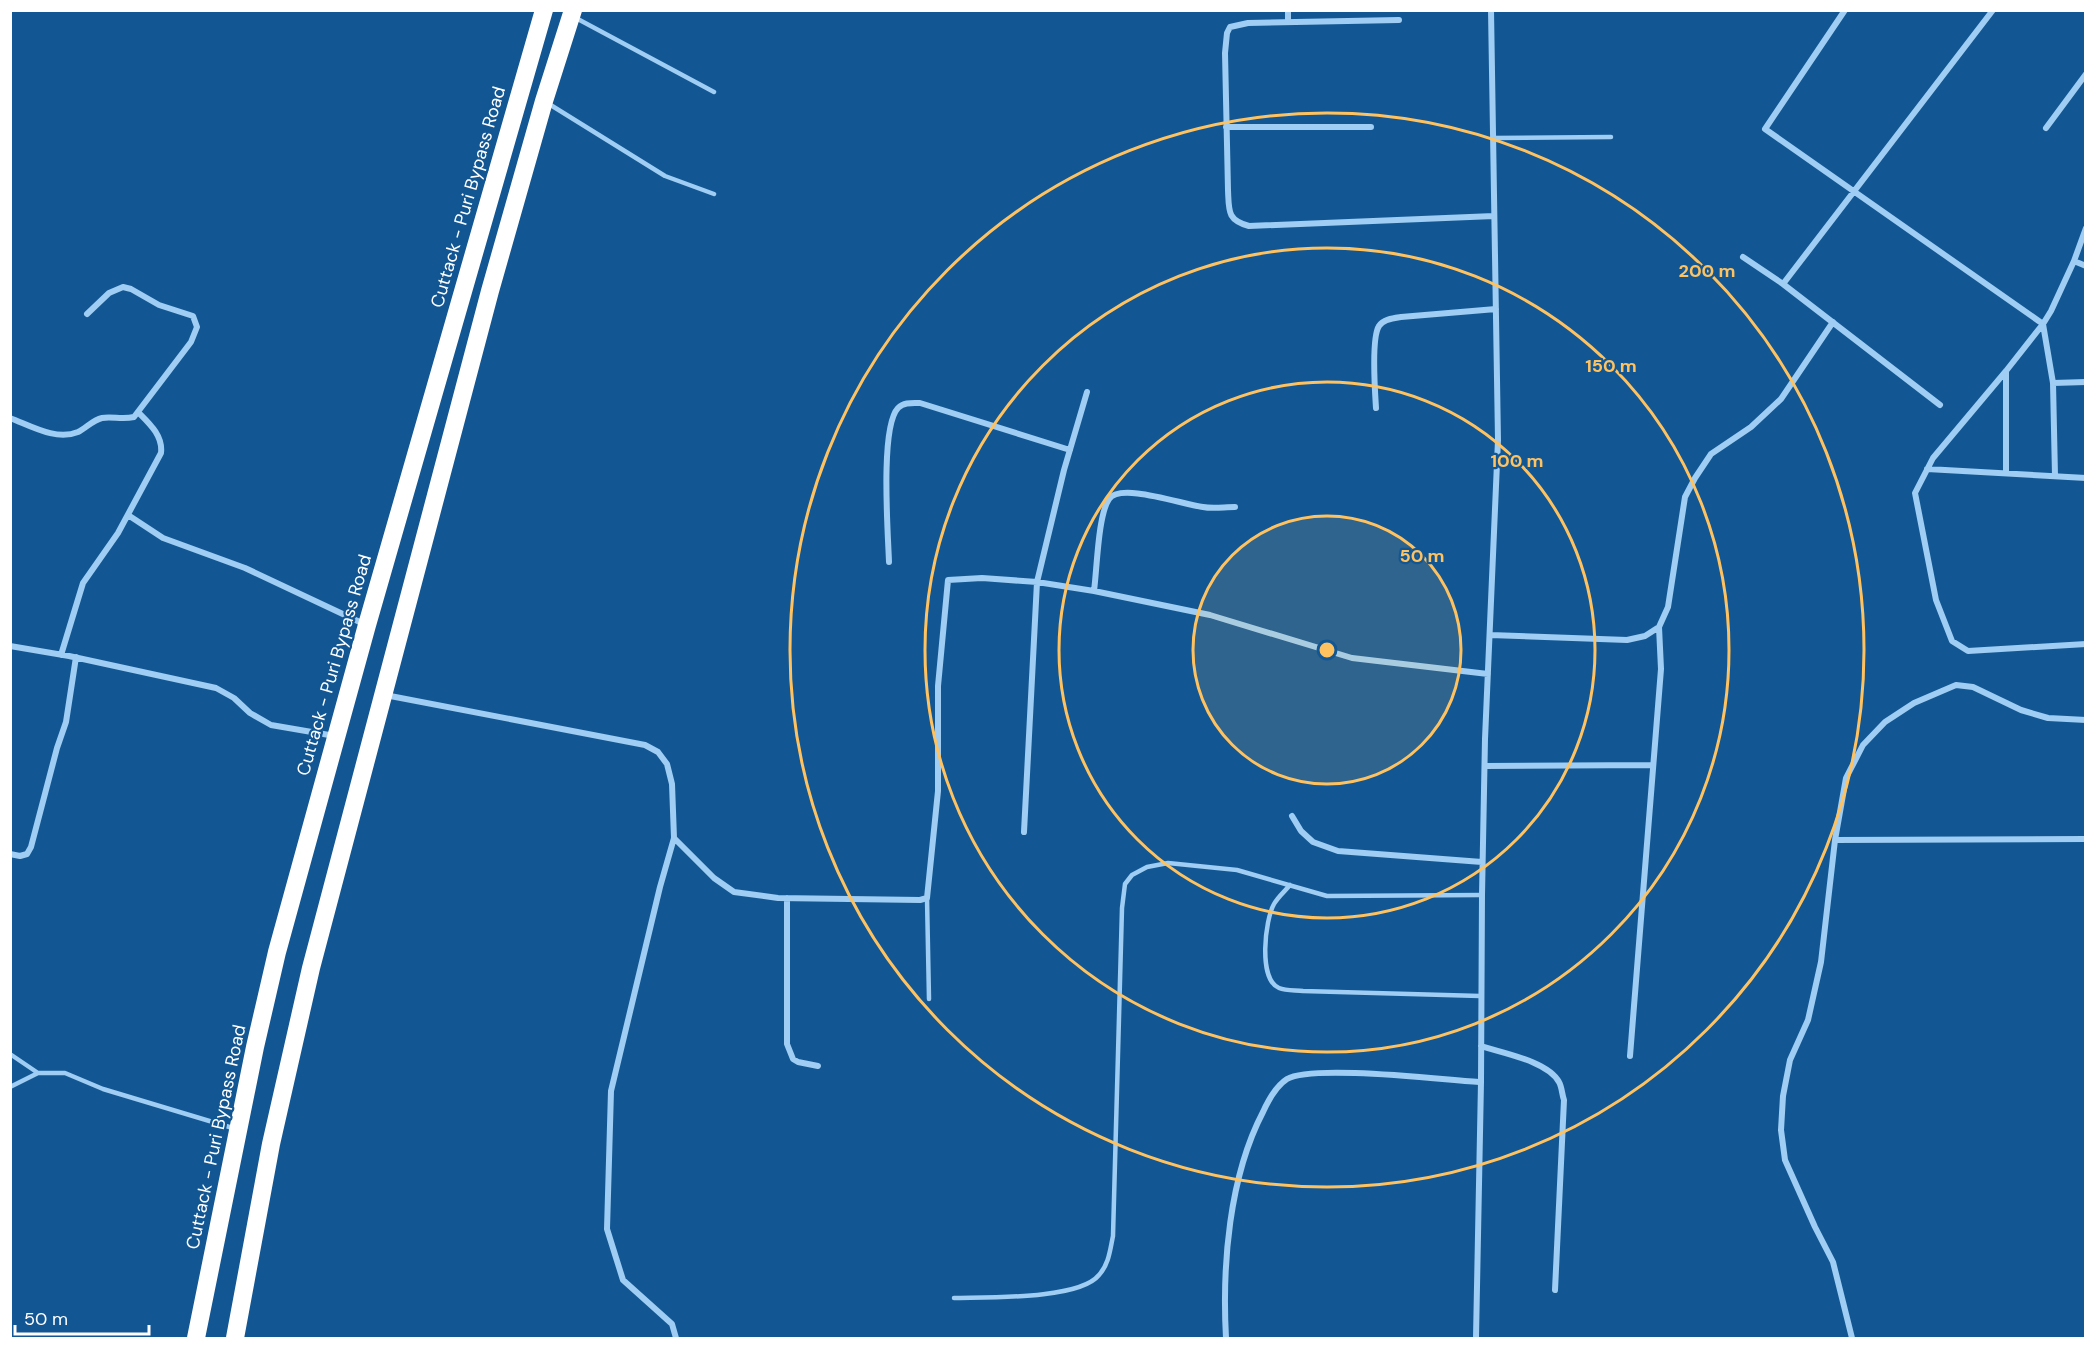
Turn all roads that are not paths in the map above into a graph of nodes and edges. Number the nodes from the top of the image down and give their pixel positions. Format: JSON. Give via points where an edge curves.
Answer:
{"nodes":[{"id":1,"x":544,"y":10,"type":"edge"},
{"id":2,"x":1288,"y":10,"type":"edge"},
{"id":3,"x":1491,"y":10,"type":"edge"},
{"id":4,"x":1845,"y":10,"type":"edge"},
{"id":5,"x":1993,"y":10,"type":"edge"},
{"id":6,"x":573,"y":13,"type":"edge"},
{"id":7,"x":1399,"y":20,"type":"dead end"},
{"id":8,"x":1288,"y":22,"type":"junction"},
{"id":9,"x":2085,"y":74,"type":"edge"},
{"id":10,"x":714,"y":92,"type":"dead end"},
{"id":11,"x":544,"y":101,"type":"junction"},
{"id":12,"x":1227,"y":127,"type":"junction"},
{"id":13,"x":1371,"y":127,"type":"dead end"},
{"id":14,"x":2046,"y":128,"type":"dead end"},
{"id":15,"x":1611,"y":136,"type":"dead end"},
{"id":16,"x":1493,"y":138,"type":"junction"},
{"id":17,"x":1853,"y":191,"type":"junction"},
{"id":18,"x":714,"y":194,"type":"dead end"},
{"id":19,"x":1494,"y":216,"type":"junction"},
{"id":20,"x":2085,"y":228,"type":"edge"},
{"id":21,"x":1743,"y":257,"type":"dead end"},
{"id":22,"x":2074,"y":261,"type":"junction"},
{"id":23,"x":2085,"y":266,"type":"edge"},
{"id":24,"x":1783,"y":284,"type":"junction"},
{"id":25,"x":1496,"y":309,"type":"junction"},
{"id":26,"x":87,"y":314,"type":"dead end"},
{"id":27,"x":1833,"y":322,"type":"junction"},
{"id":28,"x":2043,"y":324,"type":"junction"},
{"id":29,"x":2006,"y":371,"type":"junction"},
{"id":30,"x":2085,"y":382,"type":"edge"},
{"id":31,"x":2053,"y":383,"type":"junction"},
{"id":32,"x":1087,"y":392,"type":"dead end"},
{"id":33,"x":1940,"y":405,"type":"dead end"},
{"id":34,"x":1376,"y":408,"type":"dead end"},
{"id":35,"x":139,"y":413,"type":"junction"},
{"id":36,"x":10,"y":418,"type":"edge"},
{"id":37,"x":1070,"y":450,"type":"junction"},
{"id":38,"x":1927,"y":469,"type":"junction"},
{"id":39,"x":2006,"y":473,"type":"junction"},
{"id":40,"x":2055,"y":476,"type":"junction"},
{"id":41,"x":2085,"y":478,"type":"edge"},
{"id":42,"x":1235,"y":507,"type":"dead end"},
{"id":43,"x":128,"y":515,"type":"junction"},
{"id":44,"x":889,"y":562,"type":"dead end"},
{"id":45,"x":1037,"y":582,"type":"junction"},
{"id":46,"x":1094,"y":591,"type":"junction"},
{"id":47,"x":367,"y":625,"type":"junction"},
{"id":48,"x":1659,"y":627,"type":"junction"},
{"id":49,"x":1490,"y":635,"type":"junction"},
{"id":50,"x":2085,"y":644,"type":"edge"},
{"id":51,"x":10,"y":646,"type":"edge"},
{"id":52,"x":61,"y":655,"type":"junction"},
{"id":53,"x":76,"y":657,"type":"junction"},
{"id":54,"x":1488,"y":674,"type":"junction"},
{"id":55,"x":383,"y":695,"type":"junction"},
{"id":56,"x":2085,"y":720,"type":"edge"},
{"id":57,"x":336,"y":736,"type":"junction"},
{"id":58,"x":1653,"y":765,"type":"junction"},
{"id":59,"x":1485,"y":766,"type":"junction"},
{"id":60,"x":1292,"y":816,"type":"dead end"},
{"id":61,"x":1024,"y":832,"type":"dead end"},
{"id":62,"x":674,"y":838,"type":"junction"},
{"id":63,"x":2085,"y":839,"type":"edge"},
{"id":64,"x":1835,"y":840,"type":"junction"},
{"id":65,"x":10,"y":854,"type":"edge"},
{"id":66,"x":1482,"y":862,"type":"junction"},
{"id":67,"x":1290,"y":885,"type":"junction"},
{"id":68,"x":1482,"y":895,"type":"junction"},
{"id":69,"x":787,"y":898,"type":"junction"},
{"id":70,"x":927,"y":898,"type":"junction"},
{"id":71,"x":1480,"y":996,"type":"junction"},
{"id":72,"x":928,"y":999,"type":"dead end"},
{"id":73,"x":1481,"y":1046,"type":"junction"},
{"id":74,"x":10,"y":1054,"type":"edge"},
{"id":75,"x":1630,"y":1056,"type":"dead end"},
{"id":76,"x":818,"y":1066,"type":"dead end"},
{"id":77,"x":38,"y":1073,"type":"junction"},
{"id":78,"x":1481,"y":1082,"type":"junction"},
{"id":79,"x":10,"y":1087,"type":"edge"},
{"id":80,"x":238,"y":1130,"type":"junction"},
{"id":81,"x":1555,"y":1290,"type":"dead end"},
{"id":82,"x":954,"y":1298,"type":"dead end"},
{"id":83,"x":196,"y":1338,"type":"edge"},
{"id":84,"x":235,"y":1338,"type":"edge"},
{"id":85,"x":676,"y":1338,"type":"edge"},
{"id":86,"x":1226,"y":1338,"type":"edge"},
{"id":87,"x":1476,"y":1338,"type":"edge"},
{"id":88,"x":1852,"y":1338,"type":"edge"}],
"edges":[{"from":1,"to":47,"type":"highway","name":"Cuttack - Puri Bypass Road"},
{"from":2,"to":8,"type":"street"},
{"from":3,"to":16,"type":"street"},
{"from":4,"to":17,"type":"street","via":[[1765,129]]},
{"from":5,"to":17,"type":"street"},
{"from":6,"to":10,"type":"lane"},
{"from":6,"to":11,"type":"highway"},
{"from":7,"to":8,"type":"street"},
{"from":8,"to":12,"type":"street","via":[[1230,27],[1225,53]]},
{"from":9,"to":14,"type":"street"},
{"from":11,"to":18,"type":"lane","via":[[665,176]]},
{"from":11,"to":55,"type":"highway"},
{"from":12,"to":13,"type":"street"},
{"from":12,"to":19,"type":"street","via":[[1229,210],[1237,222],[1250,226]]},
{"from":15,"to":16,"type":"lane"},
{"from":16,"to":19,"type":"street"},
{"from":17,"to":24,"type":"street"},
{"from":17,"to":28,"type":"street"},
{"from":19,"to":25,"type":"street"},
{"from":20,"to":22,"type":"street"},
{"from":21,"to":24,"type":"street"},
{"from":22,"to":23,"type":"street"},
{"from":22,"to":28,"type":"street"},
{"from":24,"to":27,"type":"street"},
{"from":25,"to":34,"type":"street","via":[[1385,320],[1379,325],[1375,340]]},
{"from":25,"to":49,"type":"street","via":[[1498,440]]},
{"from":26,"to":35,"type":"street","via":[[109,293],[123,287],[195,319],[191,342]]},
{"from":27,"to":33,"type":"street"},
{"from":27,"to":48,"type":"street","via":[[1781,399],[1751,427],[1711,454],[1695,478],[1685,497],[1668,607]]},
{"from":28,"to":29,"type":"street"},
{"from":28,"to":31,"type":"street"},
{"from":29,"to":38,"type":"street","via":[[1932,458]]},
{"from":29,"to":39,"type":"street"},
{"from":30,"to":31,"type":"street"},
{"from":31,"to":40,"type":"street"},
{"from":32,"to":37,"type":"street"},
{"from":35,"to":36,"type":"street","via":[[125,419],[99,419],[65,435]]},
{"from":35,"to":43,"type":"street","via":[[162,446]]},
{"from":37,"to":44,"type":"street","via":[[920,403],[897,408],[892,420],[885,488]]},
{"from":37,"to":45,"type":"street"},
{"from":38,"to":39,"type":"street"},
{"from":38,"to":50,"type":"street","via":[[1915,493],[1936,600],[1952,641],[1968,651]]},
{"from":39,"to":40,"type":"street"},
{"from":40,"to":41,"type":"street"},
{"from":42,"to":46,"type":"street","via":[[1205,508],[1138,493],[1115,493],[1103,516]]},
{"from":43,"to":47,"type":"street","via":[[163,538],[245,568]]},
{"from":43,"to":52,"type":"street","via":[[83,583]]},
{"from":45,"to":46,"type":"street"},
{"from":45,"to":61,"type":"street"},
{"from":45,"to":70,"type":"street","via":[[948,580],[938,686],[938,791]]},
{"from":46,"to":54,"type":"street","via":[[1210,615],[1352,658]]},
{"from":47,"to":57,"type":"highway","name":"Cuttack - Puri Bypass Road"},
{"from":48,"to":49,"type":"street","via":[[1645,636],[1627,640]]},
{"from":48,"to":58,"type":"street","via":[[1661,669]]},
{"from":49,"to":54,"type":"street"},
{"from":51,"to":52,"type":"street"},
{"from":52,"to":53,"type":"street"},
{"from":53,"to":57,"type":"street","via":[[216,688],[271,725]]},
{"from":53,"to":65,"type":"street","via":[[66,722],[31,847],[27,854]]},
{"from":54,"to":59,"type":"street"},
{"from":55,"to":62,"type":"street","via":[[645,746],[658,752],[667,764],[672,784]]},
{"from":55,"to":84,"type":"highway","via":[[311,968],[271,1144]]},
{"from":56,"to":64,"type":"street","via":[[2039,715],[1973,687],[1956,685],[1914,703],[1885,722],[1863,745],[1846,778]]},
{"from":57,"to":80,"type":"highway","name":"Cuttack - Puri Bypass Road","via":[[277,952]]},
{"from":58,"to":59,"type":"street"},
{"from":58,"to":75,"type":"street"},
{"from":59,"to":66,"type":"street"},
{"from":60,"to":66,"type":"street","via":[[1313,842],[1338,851]]},
{"from":62,"to":69,"type":"street","via":[[734,892]]},
{"from":62,"to":85,"type":"street","via":[[611,1091],[606,1229],[623,1280],[672,1324]]},
{"from":63,"to":64,"type":"street"},
{"from":64,"to":88,"type":"street","via":[[1821,962],[1808,1020],[1790,1060],[1781,1130],[1785,1160],[1833,1262]]},
{"from":66,"to":68,"type":"street"},
{"from":67,"to":68,"type":"lane","via":[[1327,896]]},
{"from":67,"to":71,"type":"lane","via":[[1274,904],[1269,918],[1266,970],[1270,982],[1279,988]]},
{"from":67,"to":82,"type":"lane","via":[[1237,870],[1168,863],[1132,875],[1125,884],[1121,920],[1113,1236],[1108,1261],[1098,1277],[1078,1287],[1032,1296]]},
{"from":68,"to":71,"type":"street"},
{"from":69,"to":70,"type":"street"},
{"from":69,"to":76,"type":"street","via":[[787,1044],[793,1059]]},
{"from":70,"to":72,"type":"lane"},
{"from":71,"to":73,"type":"street"},
{"from":73,"to":78,"type":"street"},
{"from":73,"to":81,"type":"street","via":[[1529,1060],[1559,1082],[1564,1100]]},
{"from":74,"to":77,"type":"lane"},
{"from":77,"to":79,"type":"lane"},
{"from":77,"to":80,"type":"lane","via":[[65,1073],[103,1089]]},
{"from":78,"to":86,"type":"street","via":[[1305,1073],[1286,1080],[1270,1096],[1250,1136],[1232,1211],[1224,1304]]},
{"from":78,"to":87,"type":"street"},
{"from":80,"to":83,"type":"highway","name":"Cuttack - Puri Bypass Road"}]}
